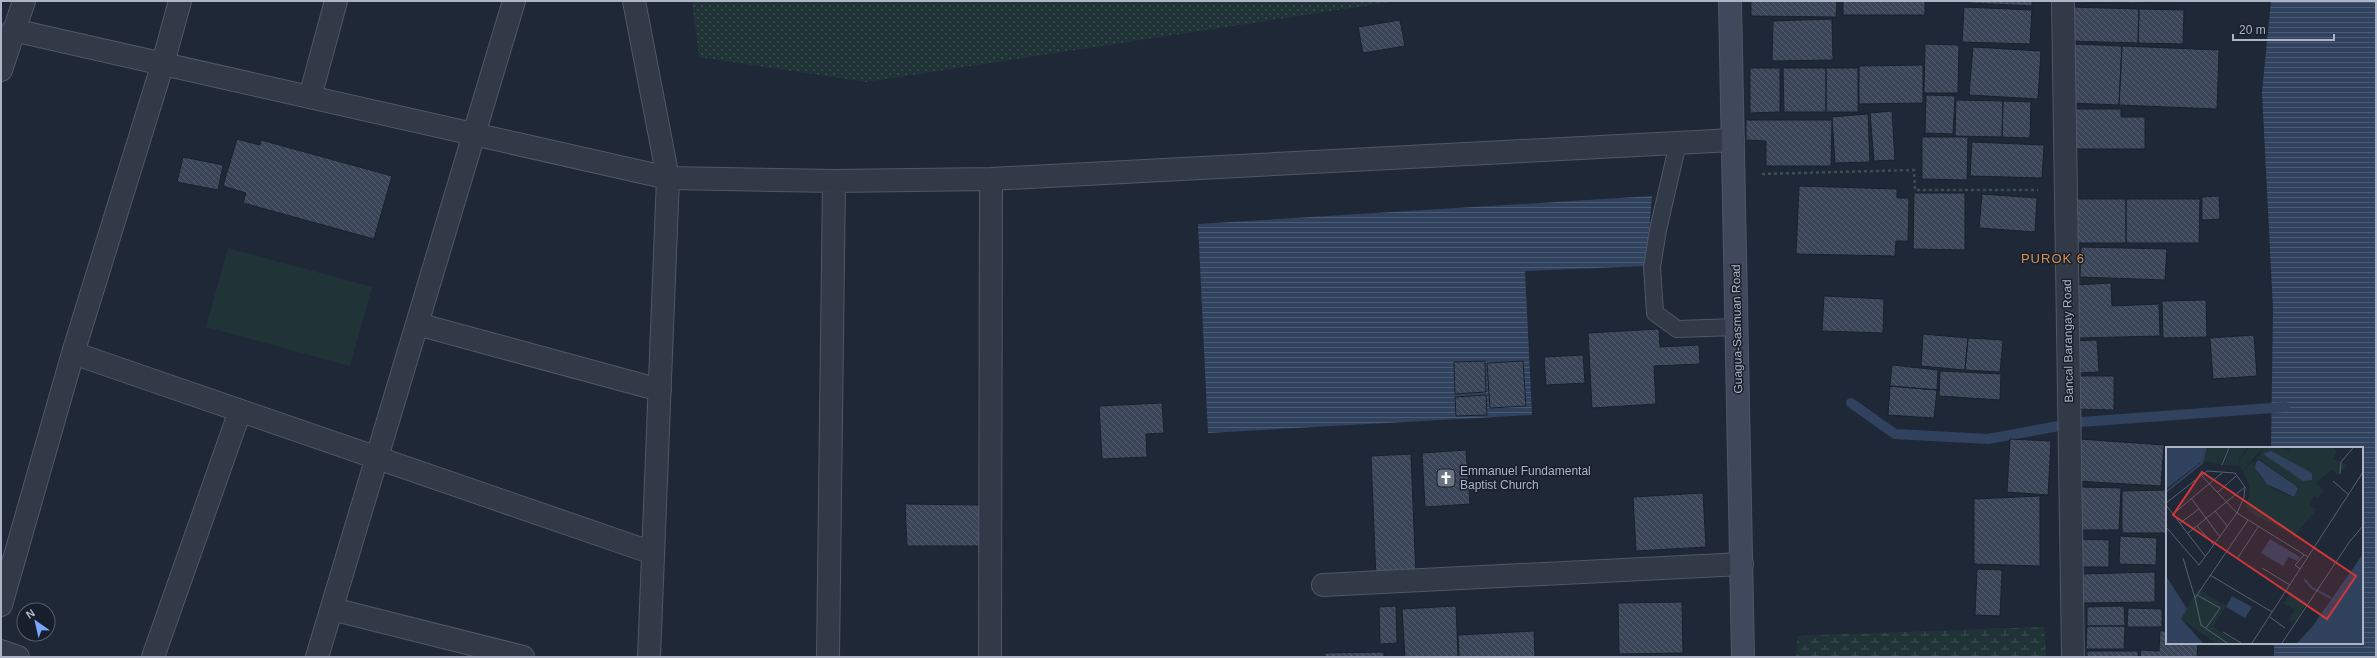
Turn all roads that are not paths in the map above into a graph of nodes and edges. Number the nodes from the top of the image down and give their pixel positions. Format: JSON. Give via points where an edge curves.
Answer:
{"nodes":[{"id":1,"x":24,"y":1,"type":"edge"},
{"id":2,"x":180,"y":1,"type":"edge"},
{"id":3,"x":336,"y":1,"type":"edge"},
{"id":4,"x":514,"y":1,"type":"edge"},
{"id":5,"x":634,"y":1,"type":"edge"},
{"id":6,"x":1730,"y":1,"type":"edge"},
{"id":7,"x":2063,"y":1,"type":"edge"},
{"id":8,"x":13,"y":30,"type":"junction"},
{"id":9,"x":163,"y":63,"type":"junction"},
{"id":10,"x":1,"y":70,"type":"edge"},
{"id":11,"x":310,"y":97,"type":"junction"},
{"id":12,"x":473,"y":134,"type":"junction"},
{"id":13,"x":1733,"y":140,"type":"junction"},
{"id":14,"x":1678,"y":143,"type":"junction"},
{"id":15,"x":668,"y":178,"type":"junction"},
{"id":16,"x":991,"y":179,"type":"junction"},
{"id":17,"x":834,"y":180,"type":"junction"},
{"id":18,"x":417,"y":324,"type":"junction"},
{"id":19,"x":1736,"y":327,"type":"junction"},
{"id":20,"x":73,"y":353,"type":"junction"},
{"id":21,"x":660,"y":390,"type":"junction"},
{"id":22,"x":240,"y":411,"type":"junction"},
{"id":23,"x":377,"y":458,"type":"junction"},
{"id":24,"x":653,"y":553,"type":"junction"},
{"id":25,"x":1742,"y":564,"type":"junction"},
{"id":26,"x":1323,"y":585,"type":"dead end"},
{"id":27,"x":1,"y":605,"type":"edge"},
{"id":28,"x":332,"y":609,"type":"junction"},
{"id":29,"x":1,"y":651,"type":"edge"},
{"id":30,"x":18,"y":657,"type":"edge"},
{"id":31,"x":153,"y":657,"type":"edge"},
{"id":32,"x":317,"y":657,"type":"edge"},
{"id":33,"x":523,"y":657,"type":"edge"},
{"id":34,"x":649,"y":657,"type":"edge"},
{"id":35,"x":828,"y":657,"type":"edge"},
{"id":36,"x":990,"y":657,"type":"edge"},
{"id":37,"x":1743,"y":657,"type":"edge"},
{"id":38,"x":2073,"y":657,"type":"edge"}],
"edges":[{"from":1,"to":8,"type":"street"},
{"from":2,"to":9,"type":"street"},
{"from":3,"to":11,"type":"street"},
{"from":4,"to":12,"type":"street"},
{"from":5,"to":15,"type":"street"},
{"from":6,"to":13,"type":"main road","name":"Guagua-Sasmuan Road"},
{"from":7,"to":38,"type":"street","name":"Bancal Barangay Road"},
{"from":8,"to":9,"type":"street"},
{"from":8,"to":10,"type":"street"},
{"from":9,"to":11,"type":"street"},
{"from":9,"to":20,"type":"street"},
{"from":11,"to":12,"type":"street"},
{"from":12,"to":15,"type":"street"},
{"from":12,"to":18,"type":"street"},
{"from":13,"to":14,"type":"street"},
{"from":13,"to":19,"type":"main road","name":"Guagua-Sasmuan Road"},
{"from":14,"to":16,"type":"street"},
{"from":14,"to":19,"type":"lane","via":[[1652,267],[1655,313],[1677,329]]},
{"from":15,"to":17,"type":"street"},
{"from":15,"to":21,"type":"street"},
{"from":16,"to":17,"type":"street"},
{"from":16,"to":36,"type":"street"},
{"from":17,"to":35,"type":"street"},
{"from":18,"to":21,"type":"street"},
{"from":18,"to":23,"type":"street"},
{"from":19,"to":25,"type":"main road","name":"Guagua-Sasmuan Road"},
{"from":20,"to":22,"type":"street"},
{"from":20,"to":27,"type":"street"},
{"from":21,"to":24,"type":"street"},
{"from":22,"to":23,"type":"street"},
{"from":22,"to":31,"type":"street"},
{"from":23,"to":24,"type":"street"},
{"from":23,"to":28,"type":"street"},
{"from":24,"to":34,"type":"street"},
{"from":25,"to":26,"type":"street"},
{"from":25,"to":37,"type":"main road","name":"Guagua-Sasmuan Road"},
{"from":28,"to":32,"type":"street"},
{"from":28,"to":33,"type":"street"},
{"from":29,"to":30,"type":"street"}]}
